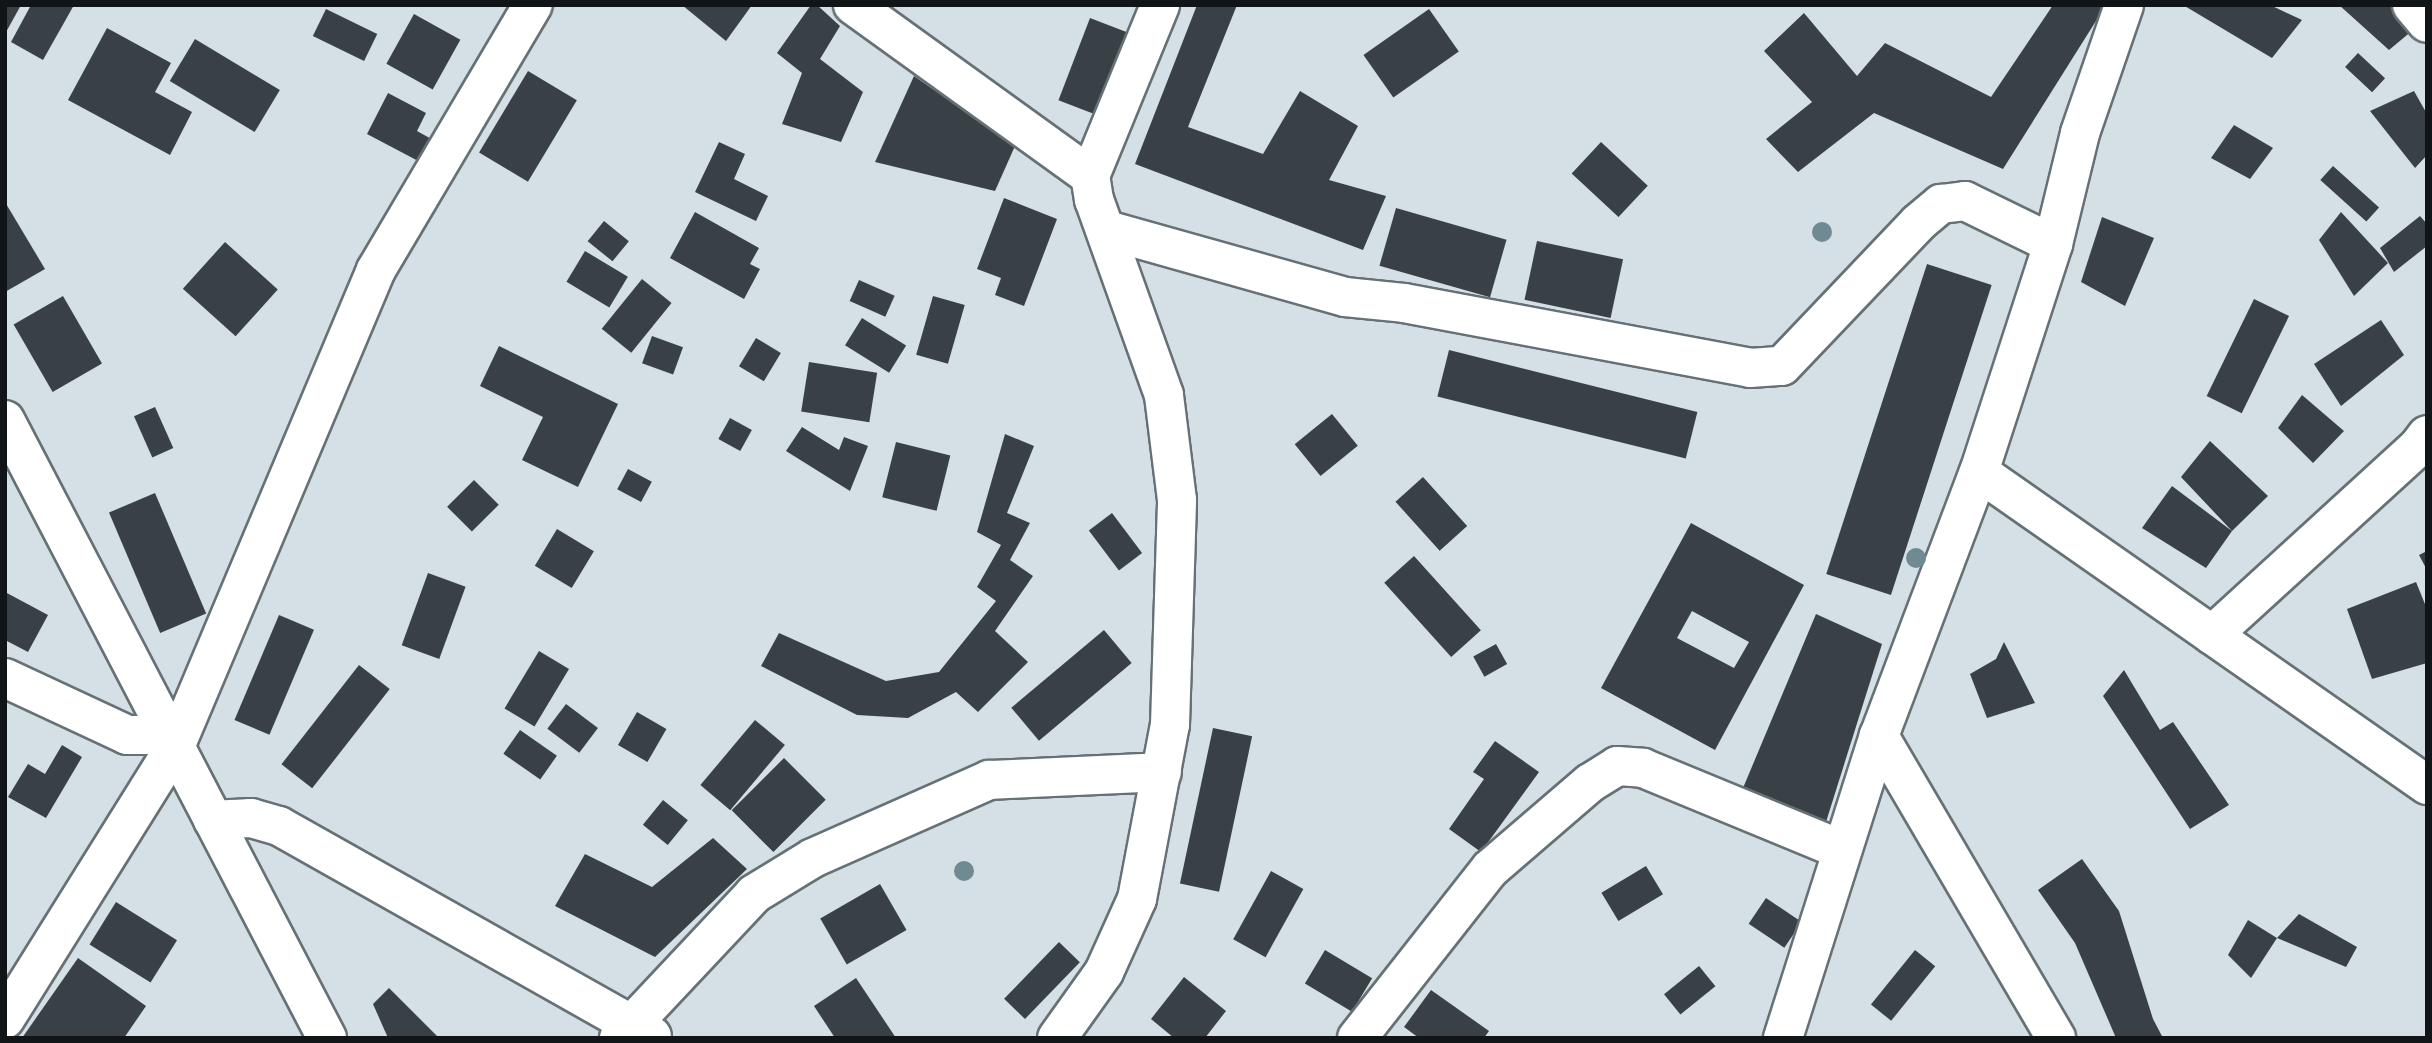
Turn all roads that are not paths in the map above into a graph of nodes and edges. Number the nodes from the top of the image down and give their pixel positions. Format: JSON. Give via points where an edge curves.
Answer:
{"nodes":[{"id":1,"x":533,"y":5,"type":"edge"},
{"id":2,"x":853,"y":5,"type":"edge"},
{"id":3,"x":1160,"y":5,"type":"edge"},
{"id":4,"x":2124,"y":5,"type":"edge"},
{"id":5,"x":2412,"y":5,"type":"edge"},
{"id":6,"x":2427,"y":23,"type":"edge"},
{"id":7,"x":1090,"y":176,"type":"junction"},
{"id":8,"x":1107,"y":230,"type":"junction"},
{"id":9,"x":2053,"y":244,"type":"junction"},
{"id":10,"x":5,"y":421,"type":"edge"},
{"id":11,"x":2427,"y":435,"type":"edge"},
{"id":12,"x":1979,"y":472,"type":"junction"},
{"id":13,"x":2212,"y":635,"type":"junction"},
{"id":14,"x":5,"y":678,"type":"edge"},
{"id":15,"x":169,"y":736,"type":"junction"},
{"id":16,"x":1879,"y":736,"type":"junction"},
{"id":17,"x":1163,"y":772,"type":"junction"},
{"id":18,"x":2427,"y":785,"type":"edge"},
{"id":19,"x":213,"y":820,"type":"junction"},
{"id":20,"x":1842,"y":850,"type":"junction"},
{"id":21,"x":5,"y":1019,"type":"edge"},
{"id":22,"x":636,"y":1033,"type":"edge"},
{"id":23,"x":327,"y":1038,"type":"edge"},
{"id":24,"x":1056,"y":1038,"type":"edge"},
{"id":25,"x":1357,"y":1038,"type":"edge"},
{"id":26,"x":1783,"y":1038,"type":"edge"},
{"id":27,"x":2056,"y":1038,"type":"edge"}],
"edges":[{"from":1,"to":15,"type":"street","via":[[376,270]]},
{"from":2,"to":7,"type":"street"},
{"from":3,"to":7,"type":"street"},
{"from":4,"to":9,"type":"street","via":[[2080,133]]},
{"from":5,"to":6,"type":"street"},
{"from":7,"to":8,"type":"street"},
{"from":8,"to":9,"type":"street","via":[[1345,297],[1404,303],[1750,368],[1782,366],[1941,204],[1965,201]]},
{"from":8,"to":17,"type":"street","via":[[1164,395],[1177,500],[1170,725]]},
{"from":9,"to":12,"type":"street"},
{"from":10,"to":15,"type":"street"},
{"from":11,"to":13,"type":"street"},
{"from":12,"to":13,"type":"street"},
{"from":12,"to":16,"type":"street"},
{"from":13,"to":18,"type":"street"},
{"from":14,"to":15,"type":"street","via":[[127,734]]},
{"from":15,"to":19,"type":"street"},
{"from":15,"to":21,"type":"street"},
{"from":16,"to":20,"type":"street"},
{"from":16,"to":27,"type":"street"},
{"from":17,"to":22,"type":"street","via":[[989,780],[813,858],[754,894]]},
{"from":17,"to":24,"type":"street","via":[[1137,899],[1104,972]]},
{"from":19,"to":22,"type":"street","via":[[251,818],[279,826]]},
{"from":19,"to":23,"type":"street"},
{"from":20,"to":25,"type":"street","via":[[1643,768],[1617,766],[1590,783],[1490,869]]},
{"from":20,"to":26,"type":"street"}]}
